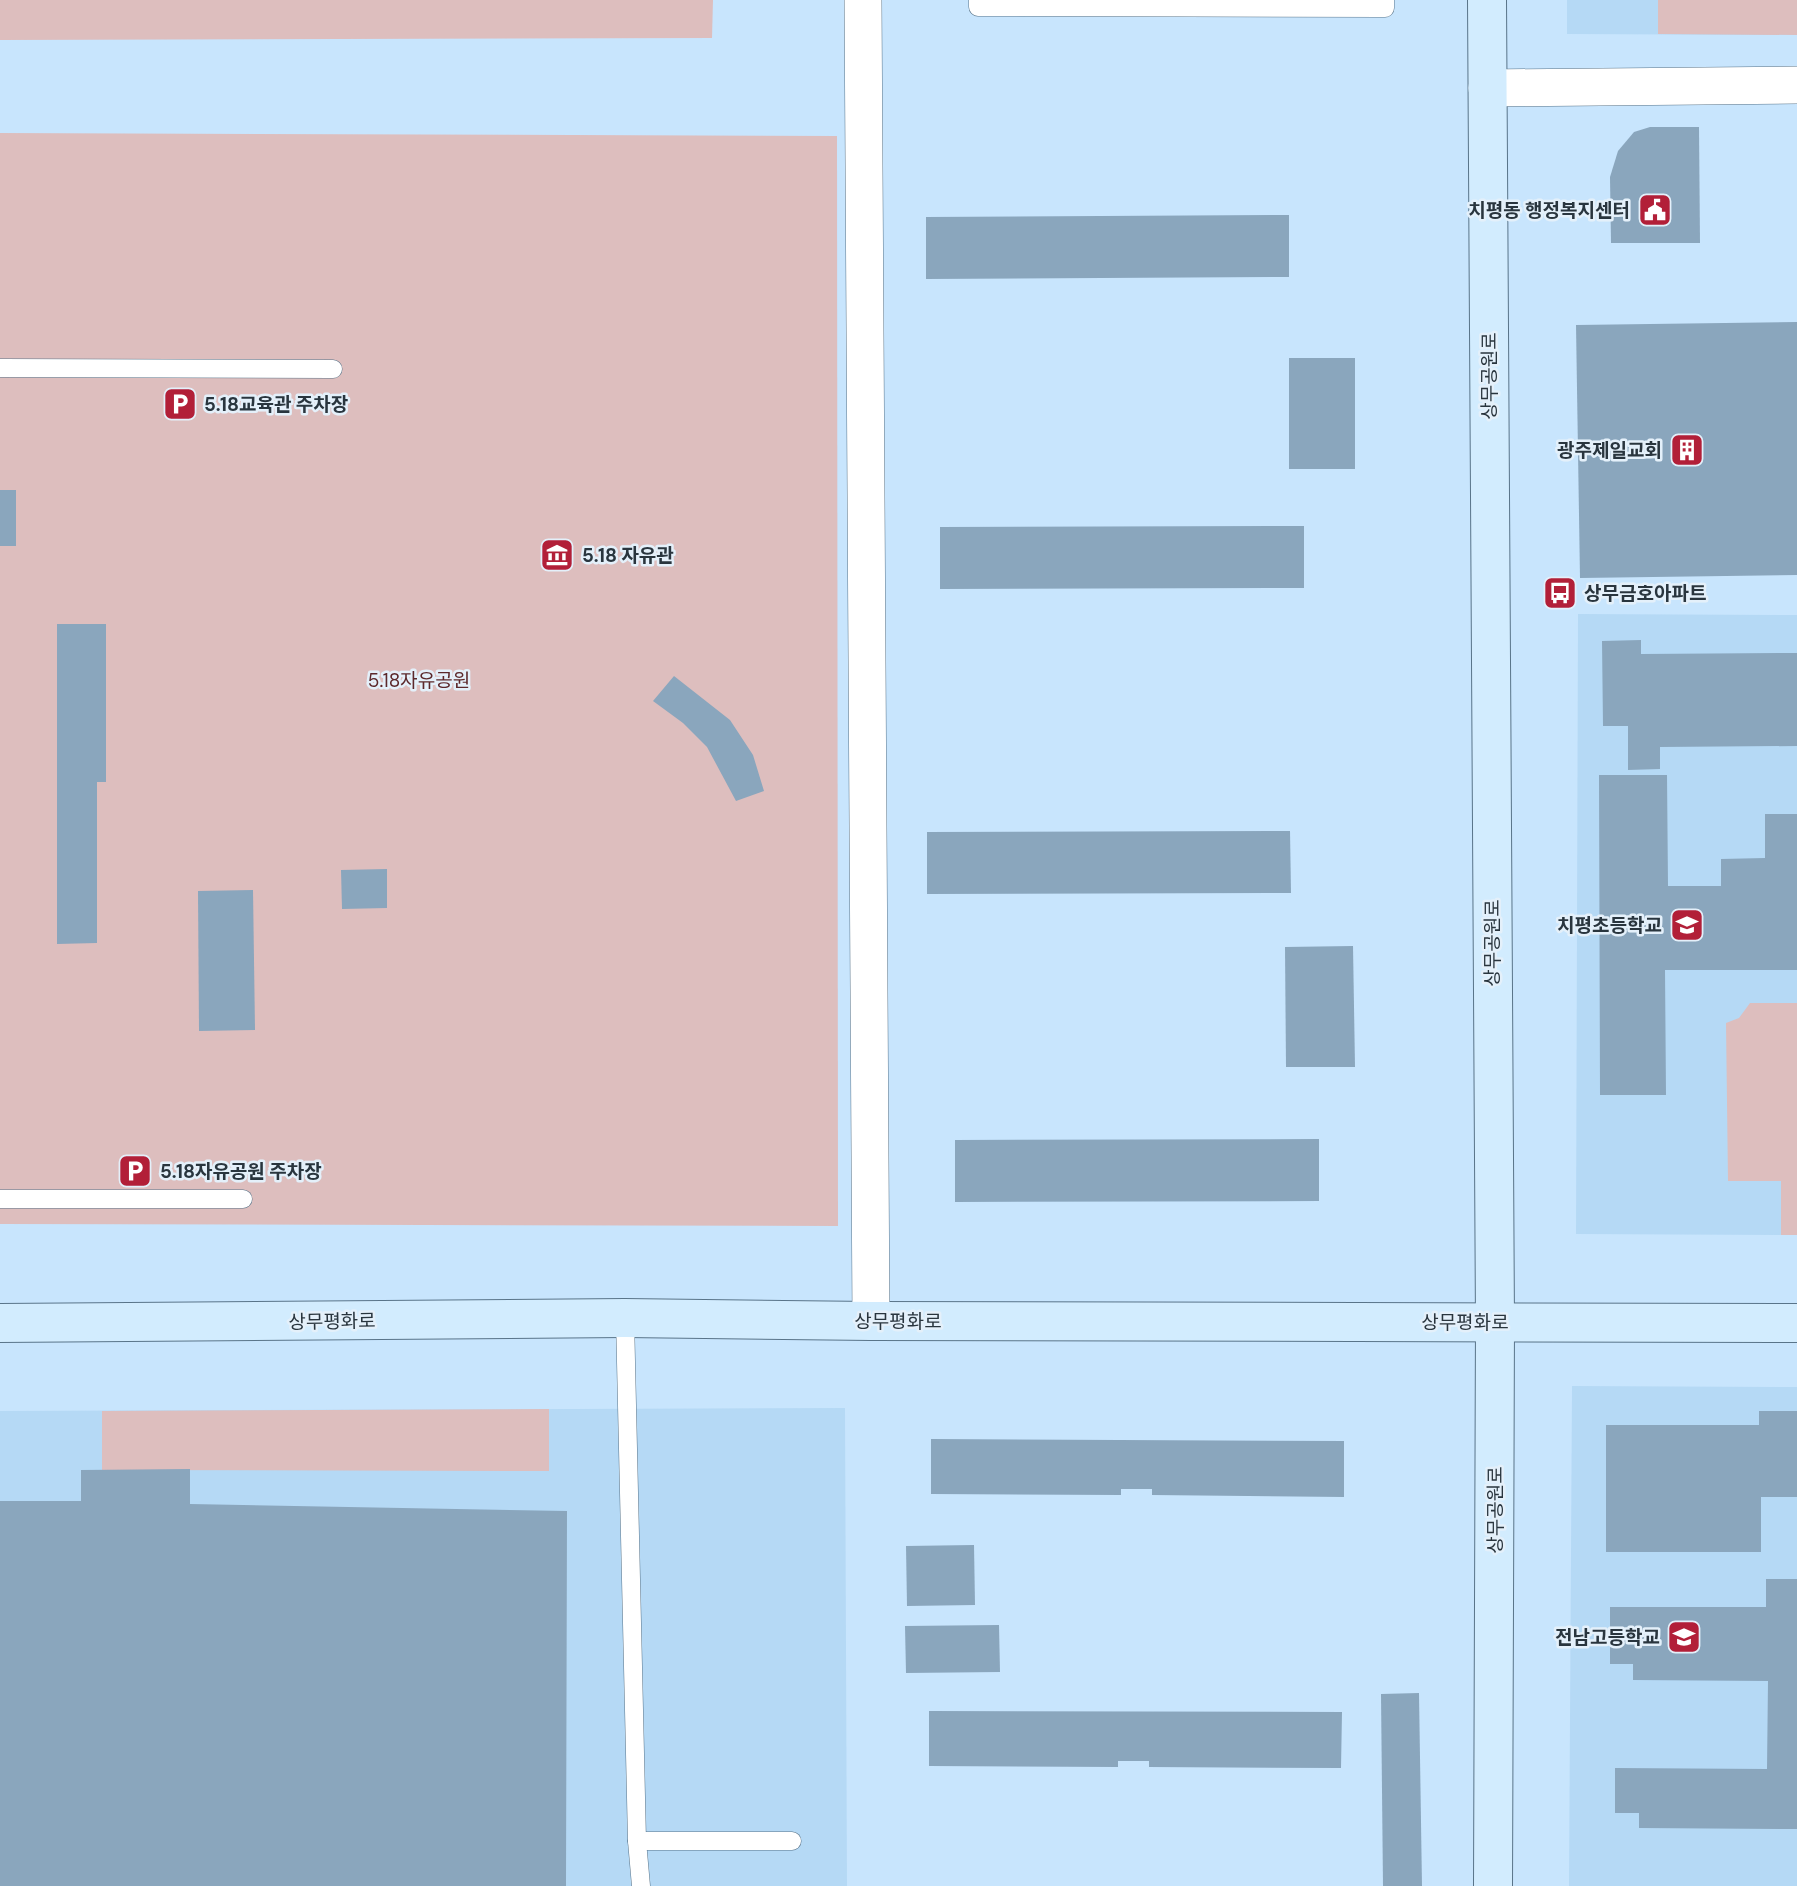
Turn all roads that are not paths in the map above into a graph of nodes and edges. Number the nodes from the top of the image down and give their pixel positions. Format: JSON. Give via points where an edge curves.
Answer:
{"nodes":[{"id":1,"x":863,"y":0,"type":"edge"},
{"id":2,"x":978,"y":0,"type":"edge"},
{"id":3,"x":1385,"y":0,"type":"edge"},
{"id":4,"x":1487,"y":0,"type":"edge"},
{"id":5,"x":1797,"y":85,"type":"edge"},
{"id":6,"x":1487,"y":88,"type":"junction"},
{"id":7,"x":0,"y":368,"type":"edge"},
{"id":8,"x":333,"y":369,"type":"dead end"},
{"id":9,"x":0,"y":1199,"type":"edge"},
{"id":10,"x":243,"y":1199,"type":"dead end"},
{"id":11,"x":625,"y":1318,"type":"junction"},
{"id":12,"x":871,"y":1321,"type":"junction"},
{"id":13,"x":1495,"y":1322,"type":"junction"},
{"id":14,"x":0,"y":1323,"type":"edge"},
{"id":15,"x":1797,"y":1323,"type":"edge"},
{"id":16,"x":637,"y":1841,"type":"junction"},
{"id":17,"x":792,"y":1841,"type":"dead end"},
{"id":18,"x":641,"y":1886,"type":"edge"},
{"id":19,"x":1493,"y":1886,"type":"edge"}],
"edges":[{"from":1,"to":12,"type":"street"},
{"from":2,"to":3,"type":"lane","via":[[978,7],[1358,8],[1385,8]]},
{"from":4,"to":6,"type":"street","name":"상무공원로"},
{"from":5,"to":6,"type":"street"},
{"from":6,"to":13,"type":"street","name":"상무공원로"},
{"from":7,"to":8,"type":"lane"},
{"from":9,"to":10,"type":"lane"},
{"from":11,"to":12,"type":"street","name":"상무평화로"},
{"from":11,"to":14,"type":"street","name":"상무평화로"},
{"from":11,"to":16,"type":"lane"},
{"from":12,"to":13,"type":"street","name":"상무평화로"},
{"from":13,"to":15,"type":"street","name":"상무평화로"},
{"from":13,"to":19,"type":"street","name":"상무공원로"},
{"from":16,"to":17,"type":"lane"},
{"from":16,"to":18,"type":"lane"}]}
